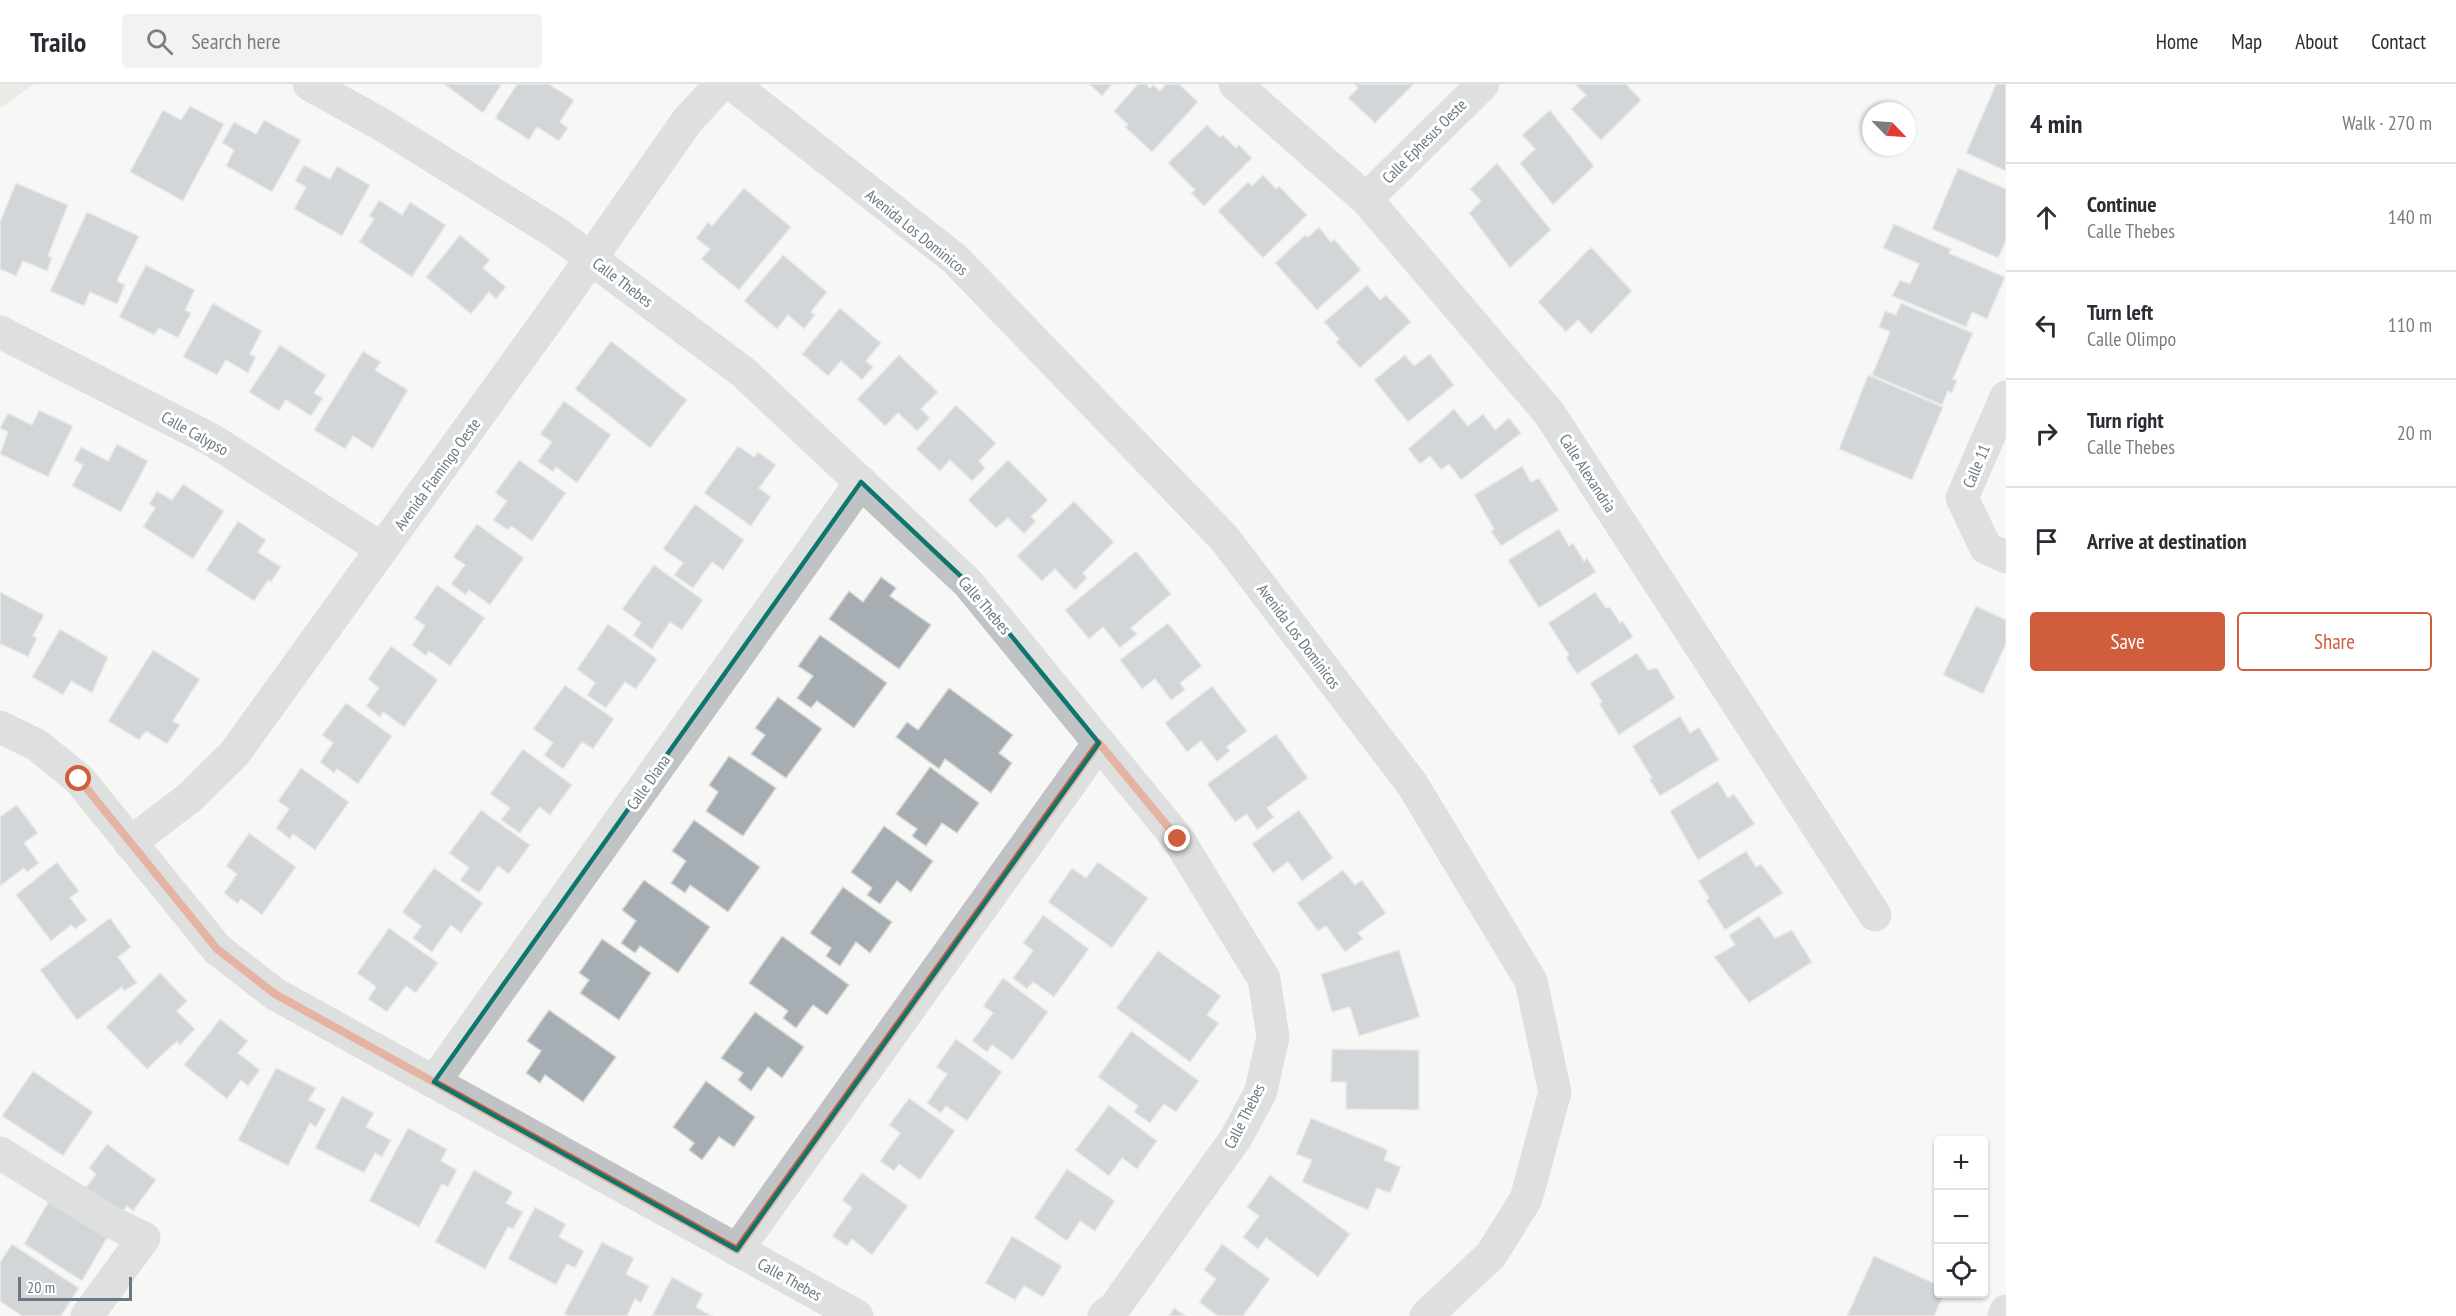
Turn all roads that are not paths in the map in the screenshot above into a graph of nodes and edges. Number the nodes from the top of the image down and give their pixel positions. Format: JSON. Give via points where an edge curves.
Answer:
{"nodes":[{"id":1,"x":309,"y":84,"type":"edge"},
{"id":2,"x":721,"y":84,"type":"edge"},
{"id":3,"x":732,"y":84,"type":"edge"},
{"id":4,"x":1234,"y":84,"type":"edge"},
{"id":5,"x":1483,"y":84,"type":"edge"},
{"id":6,"x":1366,"y":199,"type":"junction"},
{"id":7,"x":591,"y":258,"type":"junction"},
{"id":8,"x":0,"y":332,"type":"edge"},
{"id":9,"x":2006,"y":397,"type":"edge"},
{"id":10,"x":861,"y":482,"type":"junction"},
{"id":11,"x":382,"y":549,"type":"junction"},
{"id":12,"x":2006,"y":557,"type":"edge"},
{"id":13,"x":0,"y":727,"type":"edge"},
{"id":14,"x":1099,"y":743,"type":"junction"},
{"id":15,"x":130,"y":843,"type":"junction"},
{"id":16,"x":1875,"y":915,"type":"dead end"},
{"id":17,"x":434,"y":1082,"type":"junction"},
{"id":18,"x":0,"y":1153,"type":"edge"},
{"id":19,"x":737,"y":1250,"type":"junction"},
{"id":20,"x":2006,"y":1311,"type":"edge"},
{"id":21,"x":87,"y":1316,"type":"edge"},
{"id":22,"x":857,"y":1316,"type":"edge"},
{"id":23,"x":1104,"y":1316,"type":"edge"},
{"id":24,"x":1426,"y":1316,"type":"edge"},
{"id":25,"x":2004,"y":1316,"type":"edge"}],
"edges":[{"from":1,"to":7,"type":"street","name":"Calle Thebes","via":[[394,132]]},
{"from":2,"to":7,"type":"street","name":"Avenida Flamingo Oeste","via":[[687,121]]},
{"from":3,"to":24,"type":"street","name":"Avenida Los Dominicos","via":[[955,259],[1224,538],[1412,784],[1531,981],[1555,1092],[1526,1199],[1491,1255]]},
{"from":4,"to":6,"type":"street","name":"Calle Alexandria"},
{"from":5,"to":6,"type":"street","name":"Calle Ephesus Oeste"},
{"from":6,"to":16,"type":"street","name":"Calle Alexandria","via":[[1549,413]]},
{"from":7,"to":10,"type":"street","name":"Calle Thebes","via":[[743,372]]},
{"from":7,"to":11,"type":"street","name":"Avenida Flamingo Oeste"},
{"from":8,"to":11,"type":"street","name":"Calle Calypso","via":[[212,440]]},
{"from":9,"to":12,"type":"street","name":"Calle 11","via":[[1962,498],[1986,548]]},
{"from":10,"to":14,"type":"street","name":"Calle Thebes","via":[[968,583]]},
{"from":10,"to":17,"type":"street","name":"Calle Diana"},
{"from":11,"to":15,"type":"street","name":"Avenida Flamingo Oeste","via":[[234,754],[189,798]]},
{"from":13,"to":15,"type":"street","name":"Calle Thebes","via":[[37,745],[79,779]]},
{"from":14,"to":19,"type":"street"},
{"from":14,"to":23,"type":"street","name":"Calle Thebes","via":[[1178,839],[1264,979],[1273,1037],[1261,1091],[1236,1138],[1115,1307]]},
{"from":15,"to":17,"type":"street","name":"Calle Thebes","via":[[217,949],[275,994]]},
{"from":17,"to":19,"type":"street","name":"Calle Thebes"},
{"from":18,"to":21,"type":"street","via":[[109,1221],[144,1238]]},
{"from":19,"to":22,"type":"street","name":"Calle Thebes"},
{"from":20,"to":25,"type":"street"}]}
